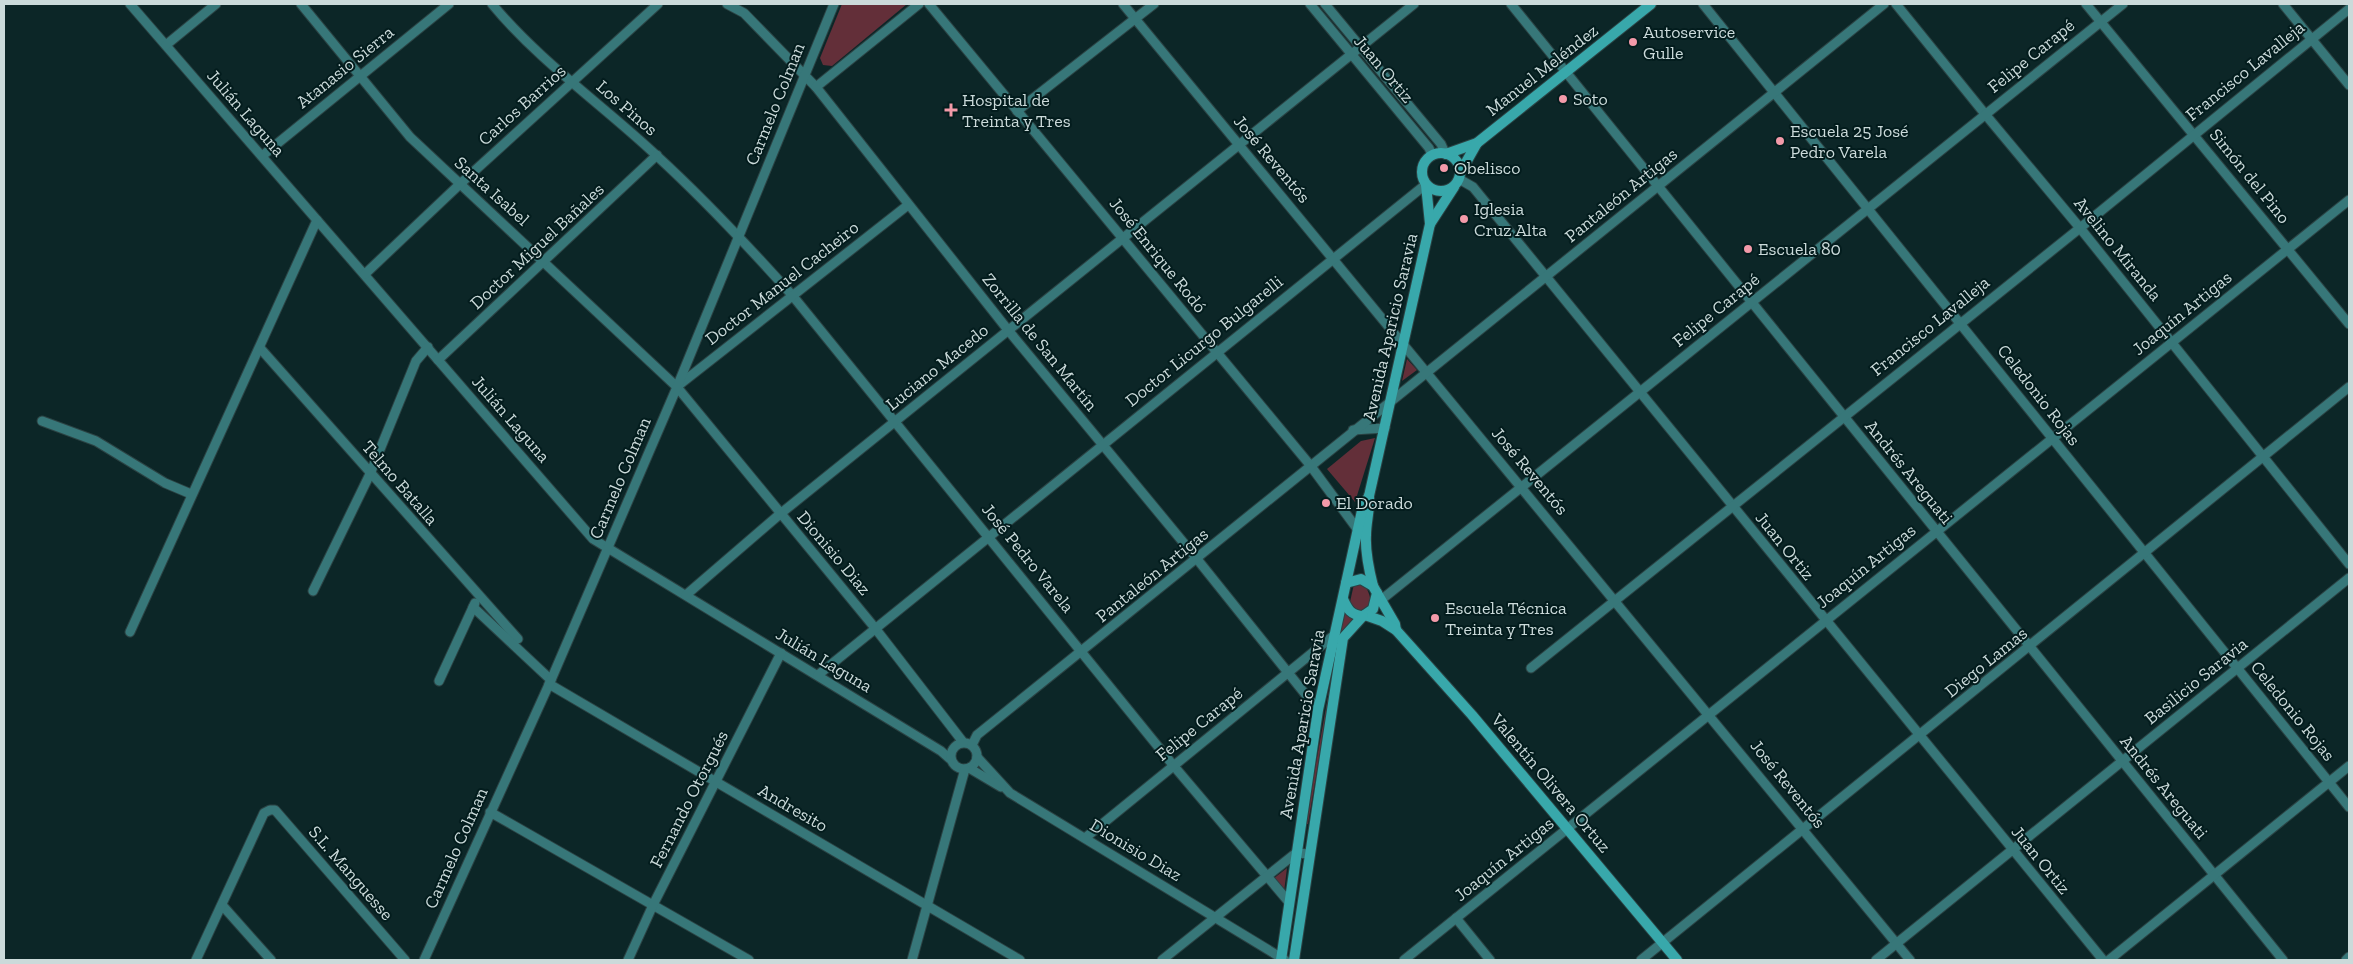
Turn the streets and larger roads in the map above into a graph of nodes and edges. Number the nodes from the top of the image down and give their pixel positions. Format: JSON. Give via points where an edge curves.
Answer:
{"nodes":[{"id":1,"x":130,"y":4,"type":"edge"},
{"id":2,"x":216,"y":4,"type":"edge"},
{"id":3,"x":301,"y":4,"type":"edge"},
{"id":4,"x":449,"y":4,"type":"edge"},
{"id":5,"x":492,"y":4,"type":"edge"},
{"id":6,"x":658,"y":4,"type":"edge"},
{"id":7,"x":727,"y":4,"type":"edge"},
{"id":8,"x":834,"y":4,"type":"edge"},
{"id":9,"x":919,"y":4,"type":"edge"},
{"id":10,"x":929,"y":4,"type":"edge"},
{"id":11,"x":1123,"y":4,"type":"edge"},
{"id":12,"x":1154,"y":4,"type":"edge"},
{"id":13,"x":1310,"y":4,"type":"edge"},
{"id":14,"x":1325,"y":4,"type":"edge"},
{"id":15,"x":1414,"y":4,"type":"edge"},
{"id":16,"x":1510,"y":4,"type":"edge"},
{"id":17,"x":1651,"y":4,"type":"edge"},
{"id":18,"x":1703,"y":4,"type":"edge"},
{"id":19,"x":1884,"y":4,"type":"edge"},
{"id":20,"x":1896,"y":4,"type":"edge"},
{"id":21,"x":2086,"y":4,"type":"edge"},
{"id":22,"x":2123,"y":4,"type":"edge"},
{"id":23,"x":2283,"y":4,"type":"edge"},
{"id":24,"x":2349,"y":8,"type":"edge"},
{"id":25,"x":1136,"y":19,"type":"junction"},
{"id":26,"x":2101,"y":22,"type":"junction"},
{"id":27,"x":2312,"y":39,"type":"junction"},
{"id":28,"x":166,"y":45,"type":"junction"},
{"id":29,"x":1360,"y":47,"type":"junction"},
{"id":30,"x":1351,"y":54,"type":"junction"},
{"id":31,"x":1566,"y":72,"type":"junction"},
{"id":32,"x":804,"y":75,"type":"junction"},
{"id":33,"x":359,"y":77,"type":"junction"},
{"id":34,"x":572,"y":82,"type":"junction"},
{"id":35,"x":2349,"y":85,"type":"edge"},
{"id":36,"x":816,"y":87,"type":"junction"},
{"id":37,"x":1774,"y":93,"type":"junction"},
{"id":38,"x":1017,"y":111,"type":"junction"},
{"id":39,"x":1985,"y":114,"type":"junction"},
{"id":40,"x":2194,"y":133,"type":"junction"},
{"id":41,"x":1477,"y":143,"type":"junction"},
{"id":42,"x":1239,"y":144,"type":"junction"},
{"id":43,"x":1446,"y":154,"type":"junction"},
{"id":44,"x":657,"y":155,"type":"junction"},
{"id":45,"x":1432,"y":155,"type":"junction"},
{"id":46,"x":262,"y":156,"type":"junction"},
{"id":47,"x":1458,"y":179,"type":"junction"},
{"id":48,"x":460,"y":184,"type":"junction"},
{"id":49,"x":1426,"y":185,"type":"junction"},
{"id":50,"x":1659,"y":186,"type":"junction"},
{"id":51,"x":2349,"y":200,"type":"edge"},
{"id":52,"x":908,"y":204,"type":"junction"},
{"id":53,"x":1867,"y":209,"type":"junction"},
{"id":54,"x":317,"y":220,"type":"junction"},
{"id":55,"x":1430,"y":224,"type":"junction"},
{"id":56,"x":2080,"y":228,"type":"junction"},
{"id":57,"x":740,"y":237,"type":"junction"},
{"id":58,"x":1123,"y":237,"type":"junction"},
{"id":59,"x":2288,"y":249,"type":"junction"},
{"id":60,"x":1333,"y":258,"type":"junction"},
{"id":61,"x":545,"y":261,"type":"junction"},
{"id":62,"x":365,"y":274,"type":"junction"},
{"id":63,"x":1545,"y":277,"type":"junction"},
{"id":64,"x":792,"y":295,"type":"junction"},
{"id":65,"x":1752,"y":301,"type":"junction"},
{"id":66,"x":1960,"y":322,"type":"junction"},
{"id":67,"x":2349,"y":324,"type":"edge"},
{"id":68,"x":1008,"y":330,"type":"junction"},
{"id":69,"x":2171,"y":341,"type":"junction"},
{"id":70,"x":1405,"y":344,"type":"junction"},
{"id":71,"x":428,"y":347,"type":"junction"},
{"id":72,"x":260,"y":348,"type":"junction"},
{"id":73,"x":1217,"y":352,"type":"junction"},
{"id":74,"x":438,"y":360,"type":"junction"},
{"id":75,"x":1427,"y":372,"type":"junction"},
{"id":76,"x":677,"y":386,"type":"junction"},
{"id":77,"x":2349,"y":387,"type":"edge"},
{"id":78,"x":1640,"y":392,"type":"junction"},
{"id":79,"x":1391,"y":401,"type":"junction"},
{"id":80,"x":1843,"y":416,"type":"junction"},
{"id":81,"x":42,"y":421,"type":"dead end"},
{"id":82,"x":895,"y":422,"type":"junction"},
{"id":83,"x":1384,"y":428,"type":"junction"},
{"id":84,"x":1353,"y":430,"type":"junction"},
{"id":85,"x":2052,"y":438,"type":"junction"},
{"id":86,"x":1103,"y":444,"type":"junction"},
{"id":87,"x":2263,"y":456,"type":"junction"},
{"id":88,"x":1310,"y":465,"type":"junction"},
{"id":89,"x":370,"y":474,"type":"junction"},
{"id":90,"x":1522,"y":486,"type":"junction"},
{"id":91,"x":191,"y":494,"type":"junction"},
{"id":92,"x":1369,"y":496,"type":"junction"},
{"id":93,"x":1732,"y":506,"type":"junction"},
{"id":94,"x":780,"y":514,"type":"junction"},
{"id":95,"x":1358,"y":530,"type":"junction"},
{"id":96,"x":1936,"y":530,"type":"junction"},
{"id":97,"x":989,"y":536,"type":"junction"},
{"id":98,"x":607,"y":549,"type":"junction"},
{"id":99,"x":2145,"y":554,"type":"junction"},
{"id":100,"x":1197,"y":559,"type":"junction"},
{"id":101,"x":2349,"y":564,"type":"edge"},
{"id":102,"x":2349,"y":578,"type":"edge"},
{"id":103,"x":1346,"y":583,"type":"junction"},
{"id":104,"x":312,"y":591,"type":"dead end"},
{"id":105,"x":1377,"y":593,"type":"junction"},
{"id":106,"x":686,"y":595,"type":"junction"},
{"id":107,"x":478,"y":596,"type":"junction"},
{"id":108,"x":1343,"y":599,"type":"junction"},
{"id":109,"x":1615,"y":600,"type":"junction"},
{"id":110,"x":473,"y":607,"type":"junction"},
{"id":111,"x":1364,"y":616,"type":"junction"},
{"id":112,"x":1825,"y":620,"type":"junction"},
{"id":113,"x":875,"y":628,"type":"junction"},
{"id":114,"x":1396,"y":630,"type":"junction"},
{"id":115,"x":130,"y":632,"type":"dead end"},
{"id":116,"x":1333,"y":636,"type":"junction"},
{"id":117,"x":518,"y":638,"type":"dead end"},
{"id":118,"x":2030,"y":647,"type":"junction"},
{"id":119,"x":1082,"y":652,"type":"junction"},
{"id":120,"x":781,"y":653,"type":"junction"},
{"id":121,"x":1531,"y":668,"type":"dead end"},
{"id":122,"x":2237,"y":668,"type":"junction"},
{"id":123,"x":1289,"y":671,"type":"junction"},
{"id":124,"x":818,"y":675,"type":"junction"},
{"id":125,"x":439,"y":681,"type":"dead end"},
{"id":126,"x":550,"y":682,"type":"junction"},
{"id":127,"x":1318,"y":710,"type":"junction"},
{"id":128,"x":1709,"y":713,"type":"junction"},
{"id":129,"x":1919,"y":736,"type":"junction"},
{"id":130,"x":967,"y":744,"type":"junction"},
{"id":131,"x":977,"y":757,"type":"junction"},
{"id":132,"x":950,"y":759,"type":"junction"},
{"id":133,"x":2122,"y":761,"type":"junction"},
{"id":134,"x":1174,"y":765,"type":"junction"},
{"id":135,"x":2349,"y":766,"type":"edge"},
{"id":136,"x":967,"y":769,"type":"junction"},
{"id":137,"x":716,"y":782,"type":"junction"},
{"id":138,"x":2329,"y":782,"type":"junction"},
{"id":139,"x":1010,"y":793,"type":"junction"},
{"id":140,"x":2349,"y":808,"type":"edge"},
{"id":141,"x":490,"y":812,"type":"junction"},
{"id":142,"x":1568,"y":829,"type":"junction"},
{"id":143,"x":1804,"y":830,"type":"junction"},
{"id":144,"x":1085,"y":838,"type":"junction"},
{"id":145,"x":2012,"y":850,"type":"junction"},
{"id":146,"x":1296,"y":853,"type":"junction"},
{"id":147,"x":1310,"y":854,"type":"junction"},
{"id":148,"x":2214,"y":875,"type":"junction"},
{"id":149,"x":1267,"y":876,"type":"junction"},
{"id":150,"x":1288,"y":901,"type":"junction"},
{"id":151,"x":653,"y":904,"type":"junction"},
{"id":152,"x":222,"y":905,"type":"junction"},
{"id":153,"x":927,"y":906,"type":"junction"},
{"id":154,"x":1216,"y":918,"type":"junction"},
{"id":155,"x":1456,"y":918,"type":"junction"},
{"id":156,"x":1663,"y":943,"type":"junction"},
{"id":157,"x":1897,"y":944,"type":"junction"},
{"id":158,"x":2349,"y":957,"type":"edge"},
{"id":159,"x":196,"y":960,"type":"edge"},
{"id":160,"x":271,"y":960,"type":"edge"},
{"id":161,"x":405,"y":960,"type":"edge"},
{"id":162,"x":424,"y":960,"type":"edge"},
{"id":163,"x":628,"y":960,"type":"edge"},
{"id":164,"x":749,"y":960,"type":"edge"},
{"id":165,"x":912,"y":960,"type":"edge"},
{"id":166,"x":1020,"y":960,"type":"edge"},
{"id":167,"x":1162,"y":960,"type":"edge"},
{"id":168,"x":1282,"y":960,"type":"edge"},
{"id":169,"x":1294,"y":960,"type":"edge"},
{"id":170,"x":1404,"y":960,"type":"edge"},
{"id":171,"x":1490,"y":960,"type":"edge"},
{"id":172,"x":1641,"y":960,"type":"edge"},
{"id":173,"x":1677,"y":960,"type":"edge"},
{"id":174,"x":1876,"y":960,"type":"edge"},
{"id":175,"x":1910,"y":960,"type":"edge"},
{"id":176,"x":2103,"y":960,"type":"edge"},
{"id":177,"x":2110,"y":960,"type":"edge"},
{"id":178,"x":2283,"y":960,"type":"edge"},
{"id":179,"x":2346,"y":960,"type":"edge"}],
"edges":[{"from":1,"to":28,"type":"street","name":"Julián Laguna"},
{"from":2,"to":28,"type":"street"},
{"from":3,"to":33,"type":"street","name":"Santa Isabel"},
{"from":4,"to":33,"type":"street","name":"Atanasio Sierra"},
{"from":5,"to":34,"type":"street","name":"Los Pinos","via":[[525,40]]},
{"from":6,"to":34,"type":"street","name":"Carlos Barrios"},
{"from":7,"to":32,"type":"street","name":"Zorrilla de San Martín","via":[[744,13]]},
{"from":8,"to":32,"type":"street","name":"Carmelo Colman"},
{"from":9,"to":36,"type":"street"},
{"from":10,"to":38,"type":"street","name":"José Enrique Rodó"},
{"from":11,"to":25,"type":"street","name":"José Reventós"},
{"from":12,"to":25,"type":"street"},
{"from":13,"to":30,"type":"street","name":"Juan Ortiz"},
{"from":14,"to":29,"type":"street","name":"Juan Ortiz"},
{"from":15,"to":29,"type":"street","name":"Luciano Macedo"},
{"from":16,"to":31,"type":"street","name":"Andrés Areguati"},
{"from":17,"to":31,"type":"street","name":"Manuel Meléndez"},
{"from":18,"to":37,"type":"street","name":"Celedonio Rojas"},
{"from":19,"to":37,"type":"street","name":"Pantaleón Artigas"},
{"from":20,"to":39,"type":"street","name":"Avelino Miranda"},
{"from":21,"to":26,"type":"street","name":"Simón del Pino"},
{"from":22,"to":26,"type":"street","name":"Felipe Carapé"},
{"from":23,"to":27,"type":"street"},
{"from":24,"to":27,"type":"street","name":"Francisco Lavalleja"},
{"from":25,"to":38,"type":"street"},
{"from":25,"to":42,"type":"street","name":"José Reventós"},
{"from":26,"to":39,"type":"street","name":"Felipe Carapé"},
{"from":26,"to":40,"type":"street","name":"Simón del Pino"},
{"from":27,"to":35,"type":"street"},
{"from":27,"to":40,"type":"street","name":"Francisco Lavalleja"},
{"from":28,"to":46,"type":"street","name":"Julián Laguna"},
{"from":29,"to":30,"type":"street","name":"Luciano Macedo"},
{"from":29,"to":43,"type":"street","name":"Juan Ortiz"},
{"from":30,"to":42,"type":"street","name":"Luciano Macedo"},
{"from":30,"to":45,"type":"street","name":"Juan Ortiz"},
{"from":31,"to":41,"type":"street","name":"Manuel Meléndez"},
{"from":31,"to":50,"type":"street","name":"Andrés Areguati"},
{"from":32,"to":36,"type":"street","name":"Zorrilla de San Martín"},
{"from":32,"to":57,"type":"street","name":"Carmelo Colman"},
{"from":33,"to":46,"type":"street","name":"Atanasio Sierra"},
{"from":33,"to":48,"type":"street","name":"Santa Isabel","via":[[410,137]]},
{"from":34,"to":44,"type":"street","name":"Los Pinos"},
{"from":34,"to":48,"type":"street","name":"Carlos Barrios"},
{"from":36,"to":52,"type":"street","name":"Zorrilla de San Martín"},
{"from":37,"to":50,"type":"street","name":"Pantaleón Artigas"},
{"from":37,"to":53,"type":"street","name":"Celedonio Rojas"},
{"from":38,"to":58,"type":"street","name":"José Enrique Rodó"},
{"from":39,"to":53,"type":"street","name":"Felipe Carapé"},
{"from":39,"to":56,"type":"street","name":"Avelino Miranda"},
{"from":40,"to":56,"type":"street","name":"Francisco Lavalleja"},
{"from":40,"to":59,"type":"street","name":"Simón del Pino"},
{"from":41,"to":43,"type":"street","name":"Manuel Meléndez"},
{"from":41,"to":47,"type":"street","name":"Manuel Meléndez"},
{"from":42,"to":58,"type":"street","name":"Luciano Macedo"},
{"from":42,"to":60,"type":"street","name":"José Reventós"},
{"from":43,"to":45,"type":"street"},
{"from":43,"to":47,"type":"street","via":[[1458,164]]},
{"from":44,"to":57,"type":"street","name":"Los Pinos"},
{"from":44,"to":61,"type":"street","name":"Doctor Miguel Bañales"},
{"from":45,"to":49,"type":"street","via":[[1422,166],[1421,176]]},
{"from":46,"to":54,"type":"street","name":"Julián Laguna"},
{"from":47,"to":49,"type":"street","via":[[1440,192]]},
{"from":47,"to":55,"type":"street","name":"Avenida Aparicio Saravia"},
{"from":47,"to":63,"type":"street","name":"Juan Ortiz","via":[[1473,187]]},
{"from":48,"to":61,"type":"street","name":"Santa Isabel"},
{"from":48,"to":62,"type":"street","name":"Carlos Barrios"},
{"from":49,"to":55,"type":"street","name":"Avenida Aparicio Saravia"},
{"from":49,"to":60,"type":"street","name":"Doctor Licurgo Bulgarelli"},
{"from":50,"to":63,"type":"street","name":"Pantaleón Artigas"},
{"from":50,"to":65,"type":"street","name":"Andrés Areguati"},
{"from":51,"to":59,"type":"street","name":"Joaquín Artigas"},
{"from":52,"to":64,"type":"street","name":"Doctor Manuel Cacheiro"},
{"from":52,"to":68,"type":"street","name":"Zorrilla de San Martín"},
{"from":53,"to":65,"type":"street","name":"Felipe Carapé"},
{"from":53,"to":66,"type":"street","name":"Celedonio Rojas"},
{"from":54,"to":62,"type":"street","name":"Julián Laguna"},
{"from":54,"to":72,"type":"street"},
{"from":55,"to":70,"type":"street","name":"Avenida Aparicio Saravia"},
{"from":56,"to":66,"type":"street","name":"Francisco Lavalleja"},
{"from":56,"to":69,"type":"street","name":"Avelino Miranda"},
{"from":57,"to":64,"type":"street","name":"José Pedro Varela"},
{"from":57,"to":76,"type":"street","name":"Carmelo Colman"},
{"from":58,"to":68,"type":"street","name":"Luciano Macedo"},
{"from":58,"to":73,"type":"street","name":"José Enrique Rodó"},
{"from":59,"to":67,"type":"street","name":"Simón del Pino"},
{"from":59,"to":69,"type":"street","name":"Joaquín Artigas"},
{"from":60,"to":70,"type":"street","name":"José Reventós"},
{"from":60,"to":73,"type":"street","name":"Doctor Licurgo Bulgarelli"},
{"from":61,"to":74,"type":"street","name":"Doctor Miguel Bañales"},
{"from":61,"to":76,"type":"street","name":"Santa Isabel"},
{"from":62,"to":71,"type":"street","name":"Julián Laguna"},
{"from":63,"to":75,"type":"street","name":"Pantaleón Artigas"},
{"from":63,"to":78,"type":"street","name":"Juan Ortiz"},
{"from":64,"to":76,"type":"street","name":"Doctor Manuel Cacheiro"},
{"from":64,"to":82,"type":"street","name":"José Pedro Varela"},
{"from":65,"to":78,"type":"street","name":"Felipe Carapé"},
{"from":65,"to":80,"type":"street","name":"Andrés Areguati"},
{"from":66,"to":80,"type":"street","name":"Francisco Lavalleja"},
{"from":66,"to":85,"type":"street","name":"Celedonio Rojas"},
{"from":68,"to":82,"type":"street","name":"Luciano Macedo"},
{"from":68,"to":86,"type":"street","name":"Zorrilla de San Martín"},
{"from":69,"to":85,"type":"street","name":"Joaquín Artigas"},
{"from":69,"to":87,"type":"street","name":"Avelino Miranda"},
{"from":70,"to":75,"type":"street","name":"José Reventós"},
{"from":70,"to":79,"type":"street","name":"Avenida Aparicio Saravia"},
{"from":71,"to":74,"type":"street","name":"Julián Laguna"},
{"from":71,"to":89,"type":"street","via":[[416,361]]},
{"from":72,"to":89,"type":"street","name":"Telmo Batalla"},
{"from":72,"to":91,"type":"street"},
{"from":73,"to":86,"type":"street","name":"Doctor Licurgo Bulgarelli"},
{"from":73,"to":88,"type":"street","name":"José Enrique Rodó"},
{"from":74,"to":98,"type":"street","name":"Julián Laguna","via":[[593,539]]},
{"from":75,"to":79,"type":"street","name":"Pantaleón Artigas"},
{"from":75,"to":90,"type":"street","name":"José Reventós"},
{"from":76,"to":94,"type":"street","name":"Dionisio Diaz"},
{"from":76,"to":98,"type":"street","name":"Carmelo Colman"},
{"from":77,"to":87,"type":"street","name":"Diego Lamas"},
{"from":78,"to":90,"type":"street","name":"Felipe Carapé"},
{"from":78,"to":93,"type":"street","name":"Juan Ortiz"},
{"from":79,"to":83,"type":"street","name":"Avenida Aparicio Saravia"},
{"from":79,"to":84,"type":"street","name":"Pantaleón Artigas"},
{"from":80,"to":93,"type":"street","name":"Francisco Lavalleja"},
{"from":80,"to":96,"type":"street","name":"Andrés Areguati"},
{"from":81,"to":91,"type":"street","via":[[96,441],[165,483]]},
{"from":82,"to":94,"type":"street","name":"Luciano Macedo"},
{"from":82,"to":97,"type":"street","name":"José Pedro Varela"},
{"from":83,"to":84,"type":"street"},
{"from":83,"to":92,"type":"street","name":"Avenida Aparicio Saravia"},
{"from":84,"to":88,"type":"street","name":"Pantaleón Artigas"},
{"from":85,"to":96,"type":"street","name":"Joaquín Artigas"},
{"from":85,"to":99,"type":"street","name":"Celedonio Rojas"},
{"from":86,"to":97,"type":"street","name":"Doctor Licurgo Bulgarelli"},
{"from":86,"to":100,"type":"street","name":"Zorrilla de San Martín"},
{"from":87,"to":99,"type":"street","name":"Diego Lamas"},
{"from":87,"to":101,"type":"street","name":"Avelino Miranda"},
{"from":88,"to":95,"type":"street","name":"José Enrique Rodó"},
{"from":88,"to":100,"type":"street","name":"Pantaleón Artigas"},
{"from":89,"to":104,"type":"street"},
{"from":89,"to":107,"type":"street","name":"Telmo Batalla"},
{"from":90,"to":105,"type":"street","name":"Felipe Carapé","via":[[1396,590]]},
{"from":90,"to":109,"type":"street","name":"José Reventós"},
{"from":91,"to":115,"type":"street"},
{"from":92,"to":95,"type":"street","name":"Avenida Aparicio Saravia","via":[[1363,506]]},
{"from":92,"to":105,"type":"street","name":"Avenida Aparicio Saravia","via":[[1367,561]]},
{"from":93,"to":109,"type":"street","name":"Francisco Lavalleja"},
{"from":93,"to":112,"type":"street","name":"Juan Ortiz"},
{"from":94,"to":106,"type":"street","name":"Luciano Macedo"},
{"from":94,"to":113,"type":"street","name":"Dionisio Diaz"},
{"from":95,"to":103,"type":"street","name":"Avenida Aparicio Saravia"},
{"from":96,"to":112,"type":"street","name":"Joaquín Artigas"},
{"from":96,"to":118,"type":"street","name":"Andrés Areguati"},
{"from":97,"to":113,"type":"street","name":"Doctor Licurgo Bulgarelli"},
{"from":97,"to":119,"type":"street","name":"José Pedro Varela"},
{"from":98,"to":106,"type":"street","name":"Julián Laguna"},
{"from":98,"to":126,"type":"street","name":"Carmelo Colman"},
{"from":99,"to":118,"type":"street","name":"Diego Lamas"},
{"from":99,"to":122,"type":"street","name":"Celedonio Rojas"},
{"from":100,"to":119,"type":"street","name":"Pantaleón Artigas"},
{"from":100,"to":123,"type":"street","name":"Zorrilla de San Martín"},
{"from":102,"to":122,"type":"street","name":"Basilicio Saravia"},
{"from":103,"to":105,"type":"street","via":[[1361,579]]},
{"from":103,"to":108,"type":"street","name":"Avenida Aparicio Saravia"},
{"from":105,"to":111,"type":"street","via":[[1373,609]]},
{"from":105,"to":114,"type":"street","name":"Valentín Olivera Ortuz"},
{"from":106,"to":120,"type":"street","name":"Julián Laguna"},
{"from":107,"to":110,"type":"street"},
{"from":107,"to":117,"type":"street","name":"Telmo Batalla"},
{"from":108,"to":111,"type":"street","via":[[1349,611]]},
{"from":108,"to":116,"type":"street","name":"Avenida Aparicio Saravia"},
{"from":109,"to":121,"type":"street","name":"Francisco Lavalleja"},
{"from":109,"to":128,"type":"street","name":"José Reventós"},
{"from":110,"to":125,"type":"street"},
{"from":110,"to":126,"type":"street","name":"Andresito"},
{"from":111,"to":114,"type":"street","name":"Valentín Olivera Ortuz","via":[[1382,621]]},
{"from":111,"to":147,"type":"street","name":"Avenida Aparicio Saravia","via":[[1343,638]]},
{"from":112,"to":128,"type":"street","name":"Joaquín Artigas"},
{"from":112,"to":129,"type":"street","name":"Juan Ortiz"},
{"from":113,"to":124,"type":"street","name":"Doctor Licurgo Bulgarelli"},
{"from":113,"to":130,"type":"street","name":"Dionisio Diaz"},
{"from":114,"to":142,"type":"street","name":"Valentín Olivera Ortuz"},
{"from":116,"to":123,"type":"street","name":"Felipe Carapé"},
{"from":116,"to":127,"type":"street","name":"Avenida Aparicio Saravia"},
{"from":118,"to":129,"type":"street","name":"Diego Lamas"},
{"from":118,"to":133,"type":"street","name":"Andrés Areguati"},
{"from":119,"to":130,"type":"street","name":"Pantaleón Artigas"},
{"from":119,"to":134,"type":"street","name":"José Pedro Varela"},
{"from":120,"to":124,"type":"street","name":"Julián Laguna"},
{"from":120,"to":137,"type":"street","name":"Fernando Otorgués"},
{"from":122,"to":133,"type":"street","name":"Basilicio Saravia"},
{"from":122,"to":138,"type":"street","name":"Celedonio Rojas"},
{"from":123,"to":127,"type":"street","name":"Zorrilla de San Martín"},
{"from":123,"to":134,"type":"street","name":"Felipe Carapé"},
{"from":124,"to":132,"type":"street","name":"Julián Laguna"},
{"from":126,"to":137,"type":"street","name":"Andresito"},
{"from":126,"to":141,"type":"street","name":"Carmelo Colman"},
{"from":127,"to":146,"type":"street","name":"Avenida Aparicio Saravia"},
{"from":128,"to":142,"type":"street","name":"Joaquín Artigas"},
{"from":128,"to":143,"type":"street","name":"José Reventós"},
{"from":129,"to":143,"type":"street","name":"Diego Lamas"},
{"from":129,"to":145,"type":"street","name":"Juan Ortiz"},
{"from":130,"to":131,"type":"street"},
{"from":130,"to":132,"type":"street","via":[[952,750]]},
{"from":131,"to":136,"type":"street"},
{"from":131,"to":139,"type":"street","name":"Dionisio Diaz"},
{"from":132,"to":136,"type":"street","via":[[956,767]]},
{"from":133,"to":145,"type":"street","name":"Basilicio Saravia"},
{"from":133,"to":148,"type":"street","name":"Andrés Areguati"},
{"from":134,"to":144,"type":"street","name":"Felipe Carapé"},
{"from":134,"to":149,"type":"street","name":"José Pedro Varela"},
{"from":135,"to":138,"type":"street"},
{"from":136,"to":139,"type":"street"},
{"from":136,"to":153,"type":"street"},
{"from":137,"to":151,"type":"street","name":"Fernando Otorgués"},
{"from":137,"to":153,"type":"street","name":"Andresito"},
{"from":138,"to":140,"type":"street","name":"Celedonio Rojas"},
{"from":138,"to":148,"type":"street"},
{"from":139,"to":144,"type":"street","name":"Dionisio Diaz"},
{"from":141,"to":151,"type":"street"},
{"from":141,"to":162,"type":"street","name":"Carmelo Colman"},
{"from":142,"to":155,"type":"street","name":"Joaquín Artigas"},
{"from":142,"to":156,"type":"street","name":"Valentín Olivera Ortuz"},
{"from":143,"to":156,"type":"street","name":"Diego Lamas"},
{"from":143,"to":157,"type":"street","name":"José Reventós"},
{"from":144,"to":154,"type":"street","name":"Dionisio Diaz"},
{"from":145,"to":157,"type":"street","name":"Basilicio Saravia"},
{"from":145,"to":176,"type":"street","name":"Juan Ortiz"},
{"from":146,"to":147,"type":"street"},
{"from":146,"to":149,"type":"street"},
{"from":146,"to":150,"type":"street","name":"Avenida Aparicio Saravia"},
{"from":147,"to":169,"type":"street","name":"Avenida Aparicio Saravia"},
{"from":148,"to":177,"type":"street"},
{"from":148,"to":178,"type":"street","name":"Andrés Areguati"},
{"from":149,"to":150,"type":"street","name":"José Pedro Varela"},
{"from":149,"to":154,"type":"street"},
{"from":150,"to":168,"type":"street","name":"Avenida Aparicio Saravia"},
{"from":151,"to":163,"type":"street","name":"Fernando Otorgués"},
{"from":151,"to":164,"type":"street"},
{"from":152,"to":159,"type":"street"},
{"from":152,"to":160,"type":"street"},
{"from":152,"to":161,"type":"street","name":"S.L. Manguesse","via":[[264,813],[275,810]]},
{"from":153,"to":165,"type":"street"},
{"from":153,"to":166,"type":"street","name":"Andresito"},
{"from":154,"to":167,"type":"street"},
{"from":154,"to":168,"type":"street","name":"Dionisio Diaz"},
{"from":155,"to":170,"type":"street","name":"Joaquín Artigas"},
{"from":155,"to":171,"type":"street"},
{"from":156,"to":172,"type":"street","name":"Diego Lamas"},
{"from":156,"to":173,"type":"street","name":"Valentín Olivera Ortuz"},
{"from":157,"to":174,"type":"street","name":"Basilicio Saravia"},
{"from":157,"to":175,"type":"street","name":"José Reventós"},
{"from":158,"to":179,"type":"street"}]}
